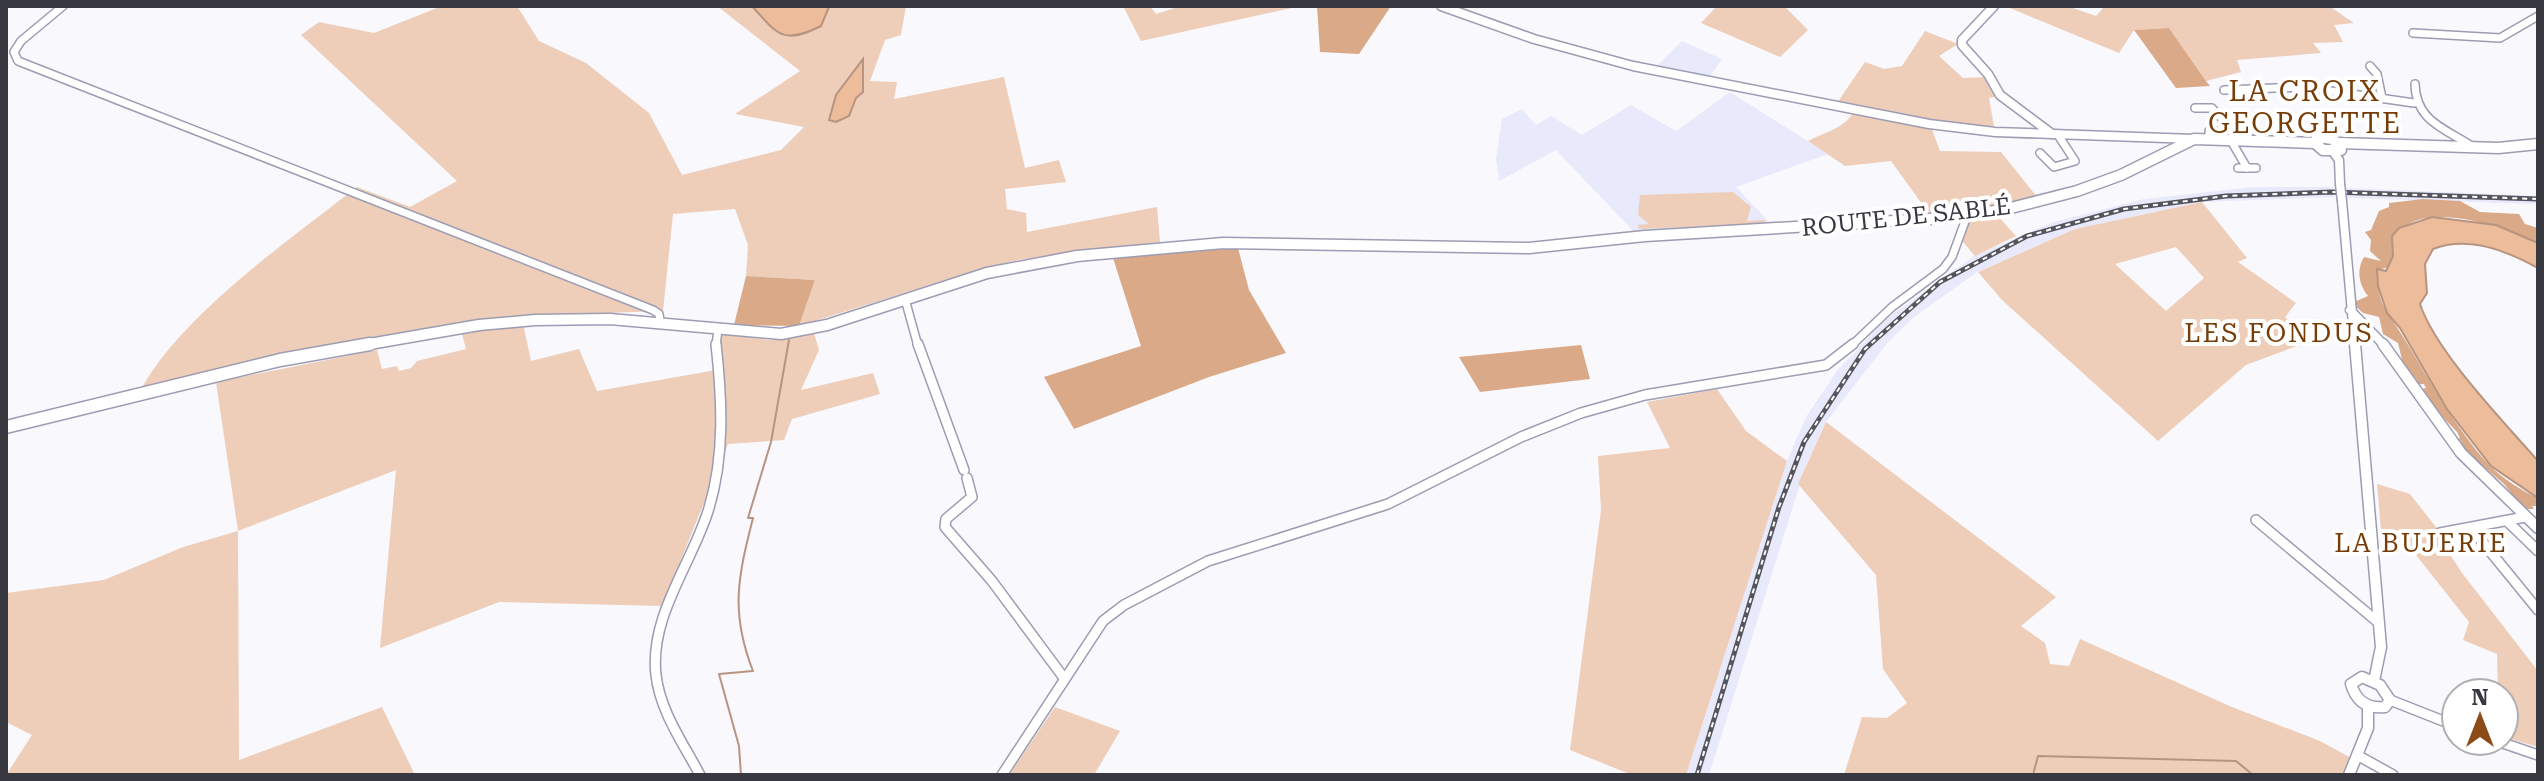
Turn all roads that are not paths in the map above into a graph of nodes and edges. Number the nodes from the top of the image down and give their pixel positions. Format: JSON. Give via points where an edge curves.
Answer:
{"nodes":[{"id":1,"x":63,"y":6,"type":"edge"},
{"id":2,"x":1441,"y":6,"type":"edge"},
{"id":3,"x":1994,"y":6,"type":"edge"},
{"id":4,"x":2538,"y":16,"type":"edge"},
{"id":5,"x":2413,"y":33,"type":"dead end"},
{"id":6,"x":2370,"y":66,"type":"dead end"},
{"id":7,"x":2415,"y":84,"type":"dead end"},
{"id":8,"x":2224,"y":90,"type":"dead end"},
{"id":9,"x":2382,"y":98,"type":"junction"},
{"id":10,"x":2414,"y":103,"type":"junction"},
{"id":11,"x":2195,"y":108,"type":"dead end"},
{"id":12,"x":2251,"y":131,"type":"dead end"},
{"id":13,"x":2055,"y":134,"type":"junction"},
{"id":14,"x":2231,"y":135,"type":"junction"},
{"id":15,"x":2194,"y":139,"type":"junction"},
{"id":16,"x":2538,"y":144,"type":"edge"},
{"id":17,"x":2474,"y":147,"type":"junction"},
{"id":18,"x":2336,"y":148,"type":"junction"},
{"id":19,"x":2040,"y":153,"type":"dead end"},
{"id":20,"x":2256,"y":168,"type":"dead end"},
{"id":21,"x":1967,"y":216,"type":"junction"},
{"id":22,"x":905,"y":299,"type":"junction"},
{"id":23,"x":2350,"y":310,"type":"junction"},
{"id":24,"x":660,"y":321,"type":"junction"},
{"id":25,"x":718,"y":329,"type":"junction"},
{"id":26,"x":6,"y":427,"type":"edge"},
{"id":27,"x":2525,"y":517,"type":"junction"},
{"id":28,"x":2256,"y":520,"type":"dead end"},
{"id":29,"x":2508,"y":522,"type":"junction"},
{"id":30,"x":2471,"y":528,"type":"junction"},
{"id":31,"x":2538,"y":528,"type":"edge"},
{"id":32,"x":2440,"y":533,"type":"dead end"},
{"id":33,"x":2538,"y":551,"type":"edge"},
{"id":34,"x":2533,"y":598,"type":"edge"},
{"id":35,"x":2538,"y":610,"type":"edge"},
{"id":36,"x":2379,"y":623,"type":"junction"},
{"id":37,"x":1064,"y":678,"type":"junction"},
{"id":38,"x":2374,"y":681,"type":"junction"},
{"id":39,"x":2390,"y":700,"type":"junction"},
{"id":40,"x":2368,"y":706,"type":"junction"},
{"id":41,"x":2440,"y":720,"type":"edge"},
{"id":42,"x":2357,"y":755,"type":"junction"},
{"id":43,"x":700,"y":775,"type":"edge"},
{"id":44,"x":1002,"y":775,"type":"edge"},
{"id":45,"x":2349,"y":775,"type":"edge"},
{"id":46,"x":2393,"y":775,"type":"edge"}],
"edges":[{"from":1,"to":24,"type":"street","via":[[21,41],[14,52],[18,61],[653,310]]},
{"from":2,"to":13,"type":"street","via":[[1534,39],[1698,81],[1929,124]]},
{"from":3,"to":13,"type":"street","via":[[1962,45],[2000,95]]},
{"from":4,"to":5,"type":"street","via":[[2500,38]]},
{"from":6,"to":9,"type":"street"},
{"from":7,"to":10,"type":"street"},
{"from":8,"to":9,"type":"street","via":[[2303,87]]},
{"from":9,"to":10,"type":"street"},
{"from":10,"to":17,"type":"street","via":[[2421,116]]},
{"from":11,"to":14,"type":"street","via":[[2212,108]]},
{"from":12,"to":14,"type":"street"},
{"from":13,"to":15,"type":"street"},
{"from":13,"to":19,"type":"street","via":[[2075,161],[2054,167]]},
{"from":14,"to":15,"type":"main road","name":"ROUTE DE SABLÉ"},
{"from":14,"to":18,"type":"main road","name":"ROUTE DE SABLÉ","via":[[2315,143],[2324,137]]},
{"from":14,"to":20,"type":"street","via":[[2242,168]]},
{"from":15,"to":21,"type":"main road","name":"ROUTE DE SABLÉ","via":[[2092,187]]},
{"from":16,"to":17,"type":"main road","name":"ROUTE DE SABLÉ"},
{"from":17,"to":18,"type":"main road","name":"ROUTE DE SABLÉ"},
{"from":18,"to":23,"type":"street","bridge":true},
{"from":21,"to":22,"type":"main road","name":"ROUTE DE SABLÉ","via":[[1506,249],[1187,245],[1008,268]]},
{"from":21,"to":37,"type":"street","via":[[1947,265],[1836,360],[1802,371],[1645,395],[1581,413],[1388,504],[1208,561],[1114,612]]},
{"from":22,"to":25,"type":"main road","name":"ROUTE DE SABLÉ","via":[[804,331],[766,335]]},
{"from":22,"to":37,"type":"street","via":[[972,497],[946,519],[945,527]]},
{"from":23,"to":27,"type":"street","via":[[2383,340],[2460,453],[2500,498]]},
{"from":23,"to":36,"type":"street"},
{"from":24,"to":25,"type":"main road","name":"ROUTE DE SABLÉ"},
{"from":24,"to":26,"type":"main road","name":"ROUTE DE SABLÉ","via":[[479,325],[280,360]]},
{"from":25,"to":43,"type":"street","via":[[722,454],[709,510],[658,638],[660,697]]},
{"from":27,"to":29,"type":"street"},
{"from":27,"to":31,"type":"street"},
{"from":28,"to":36,"type":"street"},
{"from":29,"to":30,"type":"street"},
{"from":29,"to":33,"type":"street"},
{"from":30,"to":32,"type":"street"},
{"from":30,"to":34,"type":"street"},
{"from":34,"to":35,"type":"street"},
{"from":36,"to":38,"type":"street","via":[[2381,647]]},
{"from":37,"to":44,"type":"street"},
{"from":38,"to":39,"type":"street"},
{"from":38,"to":40,"type":"street","via":[[2362,677],[2351,684]]},
{"from":39,"to":40,"type":"street","via":[[2381,709]]},
{"from":39,"to":41,"type":"street"},
{"from":40,"to":42,"type":"street","via":[[2368,728]]},
{"from":42,"to":45,"type":"street"},
{"from":42,"to":46,"type":"street"}]}
